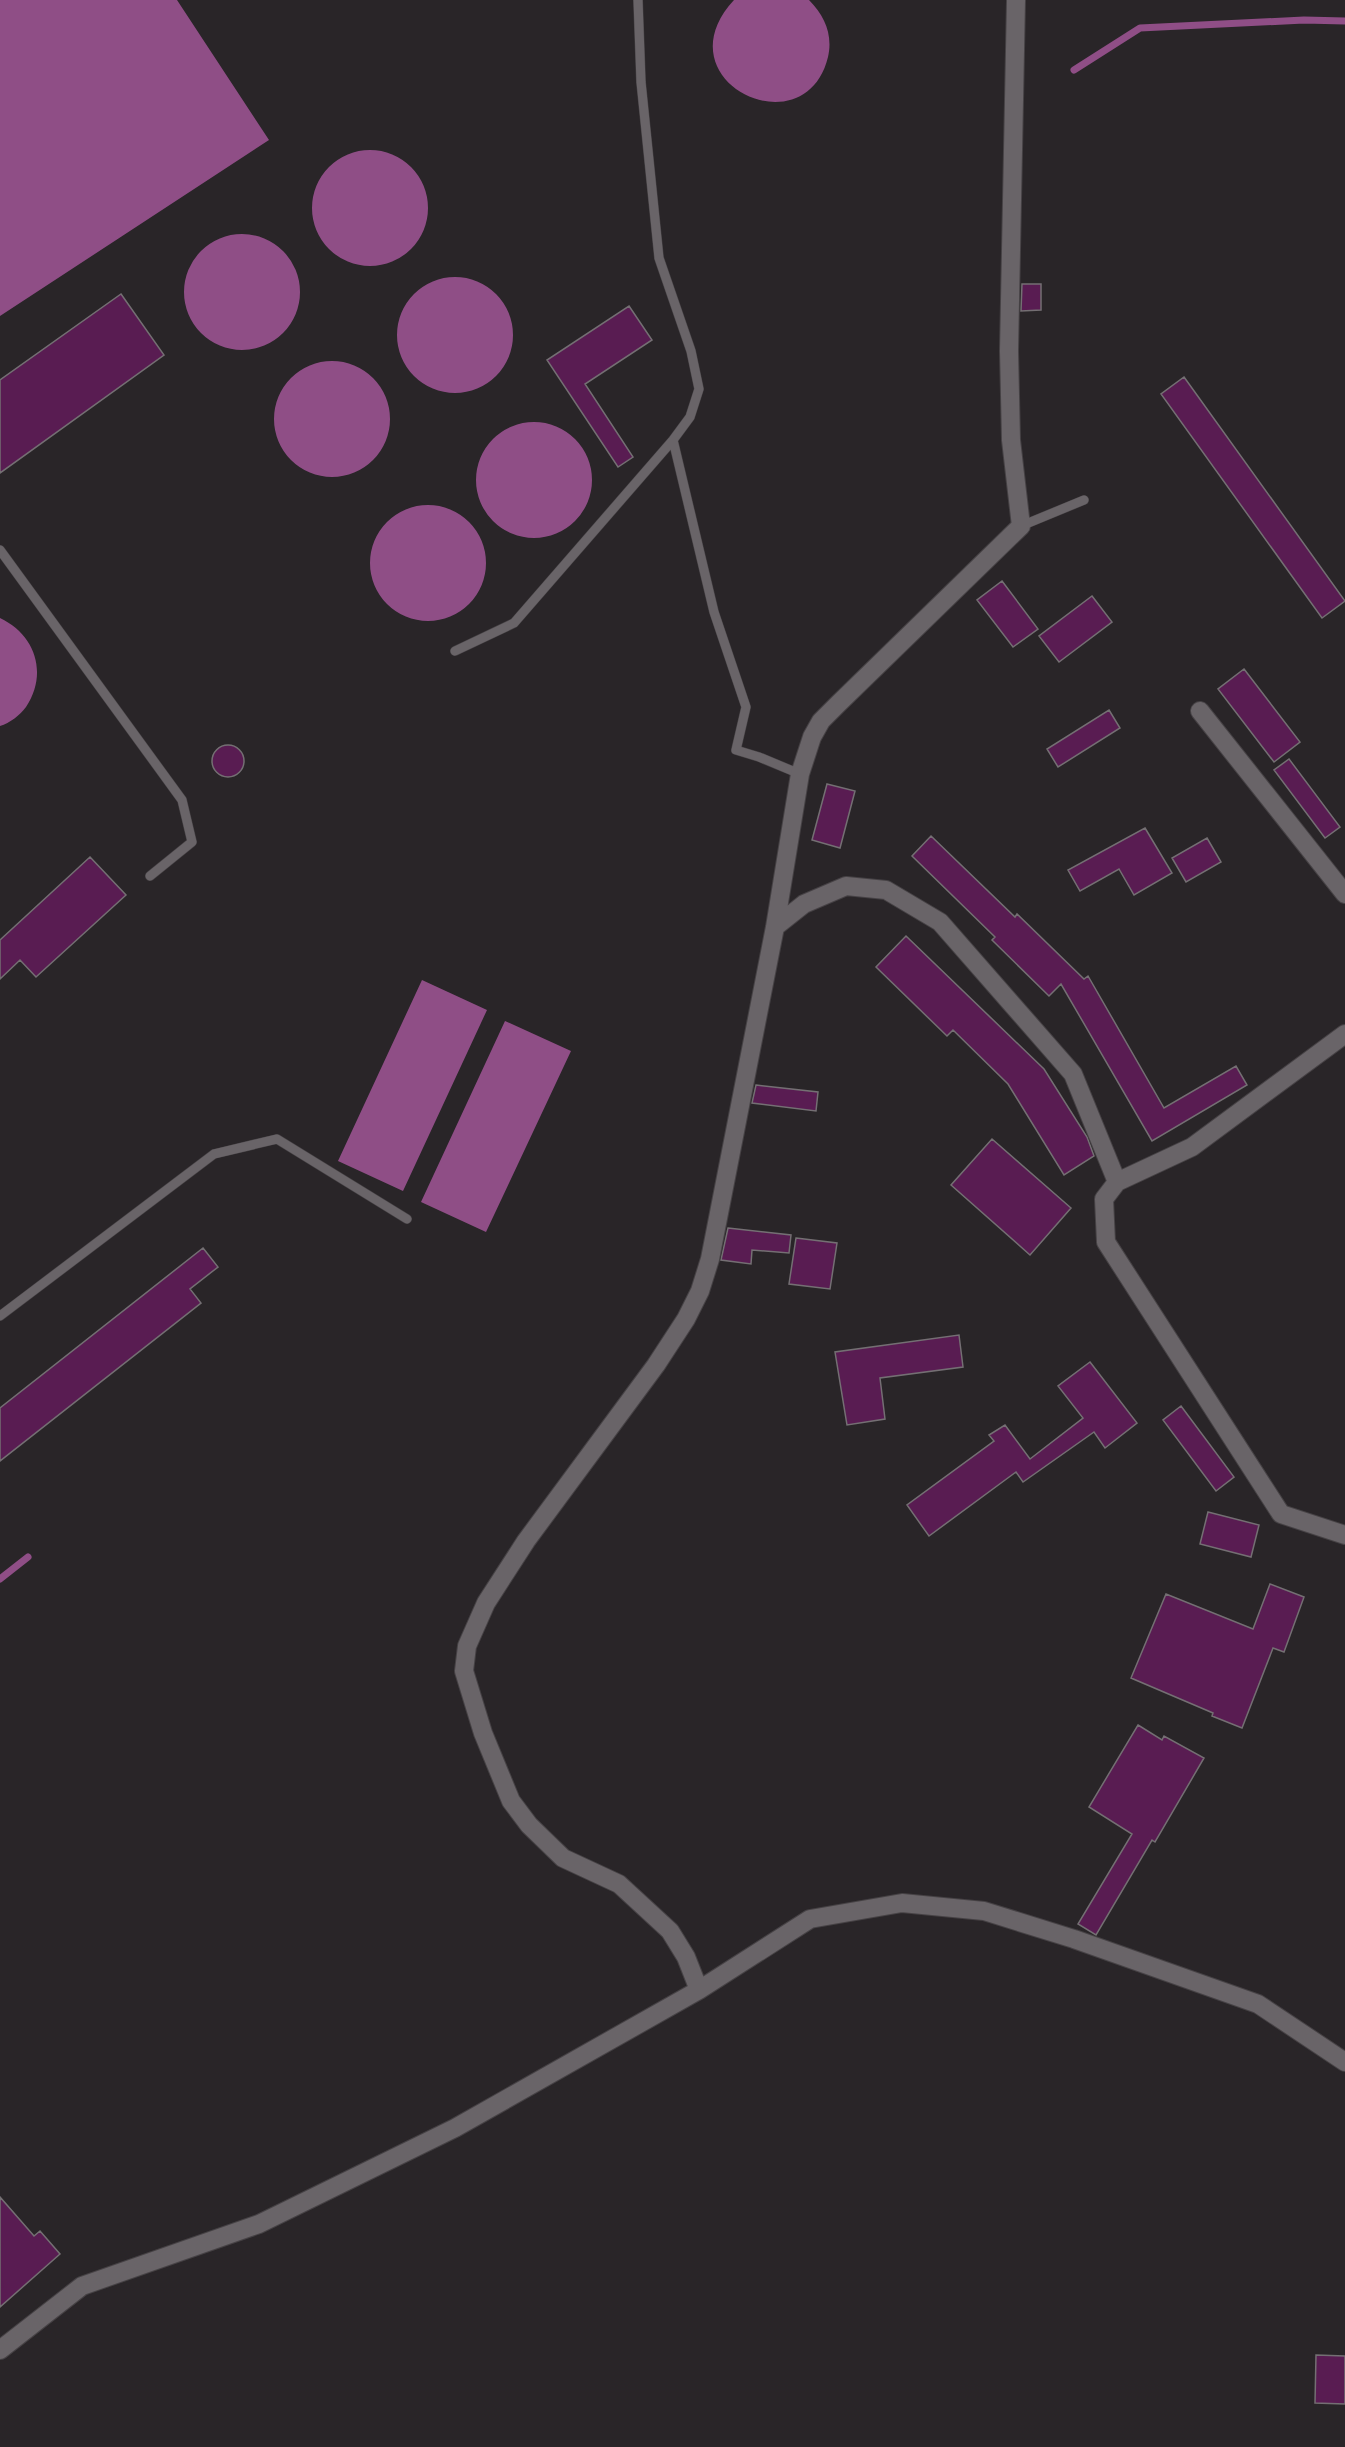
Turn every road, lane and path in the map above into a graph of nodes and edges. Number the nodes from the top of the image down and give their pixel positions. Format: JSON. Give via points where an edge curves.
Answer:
{"nodes":[{"id":1,"x":638,"y":0,"type":"edge"},
{"id":2,"x":1016,"y":0,"type":"edge"},
{"id":3,"x":673,"y":440,"type":"junction"},
{"id":4,"x":1084,"y":500,"type":"dead end"},
{"id":5,"x":1022,"y":526,"type":"junction"},
{"id":6,"x":0,"y":550,"type":"edge"},
{"id":7,"x":455,"y":651,"type":"dead end"},
{"id":8,"x":1200,"y":711,"type":"dead end"},
{"id":9,"x":800,"y":774,"type":"junction"},
{"id":10,"x":150,"y":876,"type":"dead end"},
{"id":11,"x":1345,"y":894,"type":"edge"},
{"id":12,"x":775,"y":927,"type":"junction"},
{"id":13,"x":1345,"y":1034,"type":"edge"},
{"id":14,"x":1117,"y":1182,"type":"junction"},
{"id":15,"x":407,"y":1219,"type":"dead end"},
{"id":16,"x":0,"y":1316,"type":"edge"},
{"id":17,"x":1345,"y":1535,"type":"edge"},
{"id":18,"x":699,"y":1990,"type":"junction"},
{"id":19,"x":1345,"y":2062,"type":"edge"},
{"id":20,"x":0,"y":2350,"type":"edge"}],
"edges":[{"from":1,"to":3,"type":"lane","via":[[641,82],[659,258],[691,351],[699,388],[690,417]]},
{"from":2,"to":5,"type":"street","via":[[1009,351],[1011,440]]},
{"from":3,"to":7,"type":"lane","via":[[514,623]]},
{"from":3,"to":9,"type":"lane","via":[[714,612],[746,707],[736,750]]},
{"from":4,"to":5,"type":"lane"},
{"from":5,"to":9,"type":"street","via":[[821,721]]},
{"from":6,"to":10,"type":"lane","via":[[182,800],[192,842]]},
{"from":8,"to":11,"type":"street"},
{"from":9,"to":12,"type":"street"},
{"from":12,"to":14,"type":"street","via":[[804,904],[846,886],[886,890],[940,922],[1073,1074]]},
{"from":12,"to":18,"type":"street","via":[[710,1259],[700,1291],[656,1365],[526,1541],[486,1603],[467,1646],[464,1671],[483,1733],[511,1801],[563,1858],[619,1884],[670,1931]]},
{"from":13,"to":14,"type":"street","via":[[1192,1147]]},
{"from":14,"to":17,"type":"street","via":[[1104,1199],[1106,1242],[1281,1514]]},
{"from":15,"to":16,"type":"lane","via":[[277,1139],[214,1154]]},
{"from":18,"to":19,"type":"street","via":[[810,1919],[902,1903],[984,1911],[1258,2004]]},
{"from":18,"to":20,"type":"street","via":[[455,2128],[269,2219],[82,2286]]}]}
